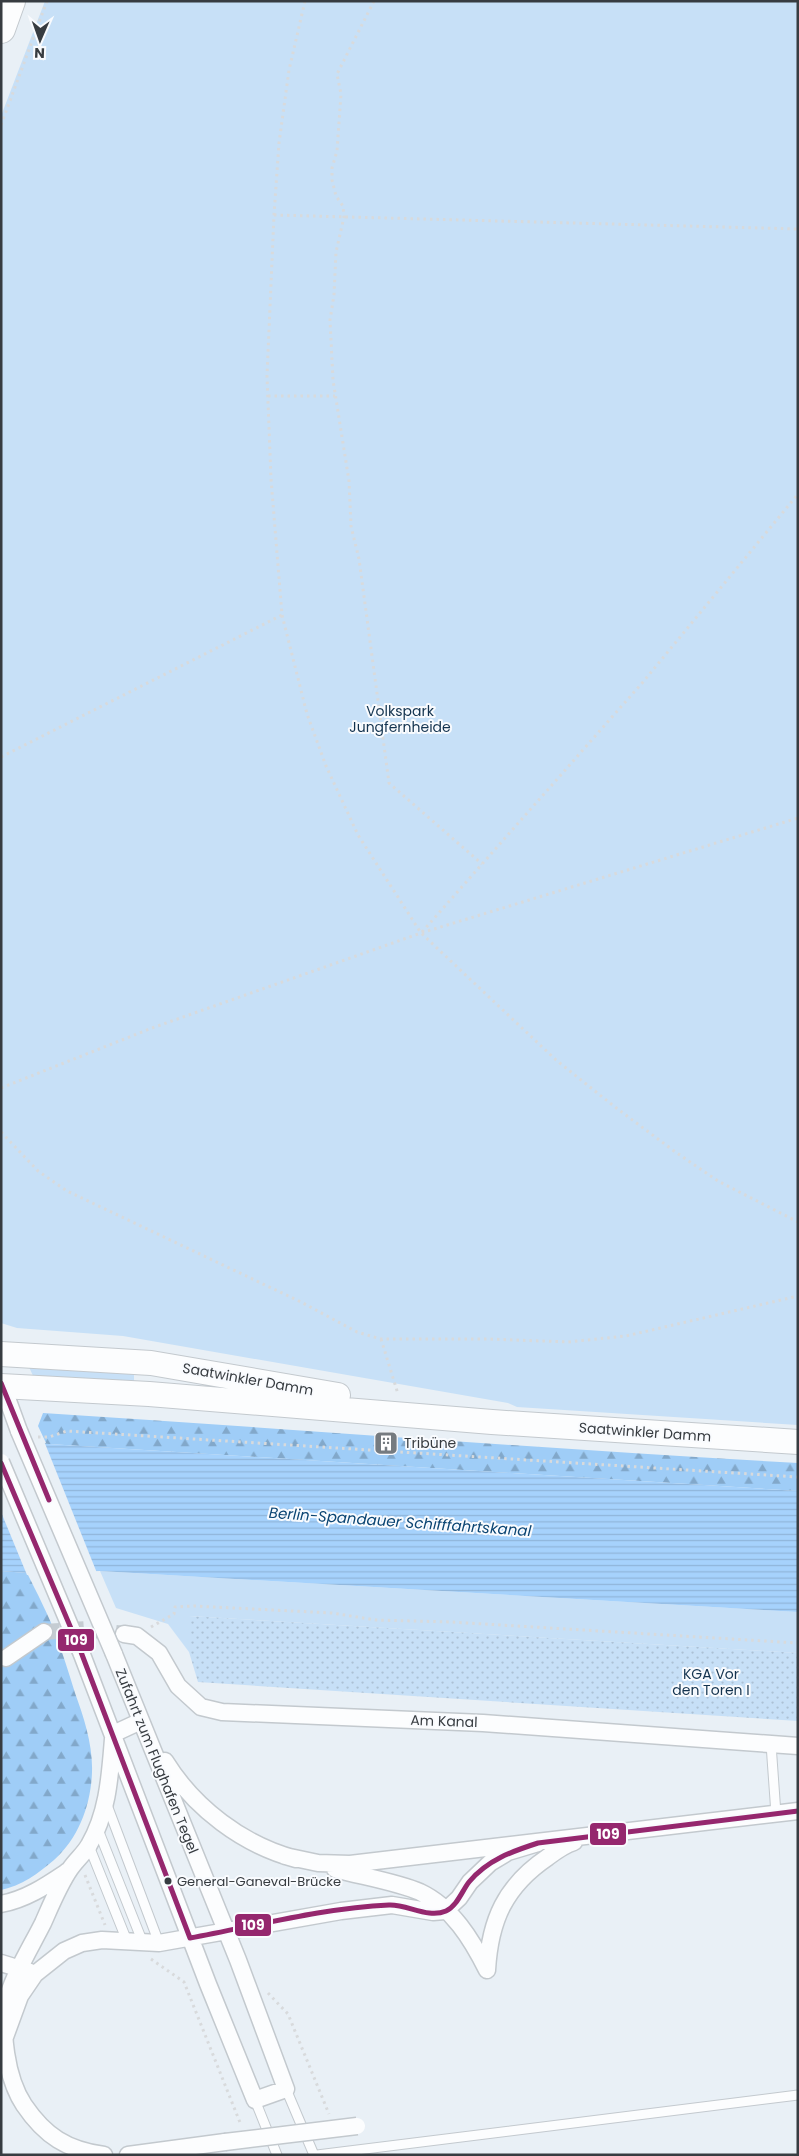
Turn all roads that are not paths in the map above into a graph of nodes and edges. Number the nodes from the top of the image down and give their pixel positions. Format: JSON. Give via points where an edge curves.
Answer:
{"nodes":[{"id":1,"x":11,"y":1,"type":"edge"},
{"id":2,"x":1,"y":29,"type":"edge"},
{"id":3,"x":1,"y":1354,"type":"edge"},
{"id":4,"x":152,"y":1363,"type":"junction"},
{"id":5,"x":2,"y":1385,"type":"edge"},
{"id":6,"x":149,"y":1394,"type":"junction"},
{"id":7,"x":492,"y":1422,"type":"junction"},
{"id":8,"x":798,"y":1442,"type":"edge"},
{"id":9,"x":1,"y":1462,"type":"edge"},
{"id":10,"x":44,"y":1632,"type":"tunnel mouth"},
{"id":11,"x":131,"y":1635,"type":"tunnel mouth"},
{"id":12,"x":6,"y":1658,"type":"dead end"},
{"id":13,"x":143,"y":1724,"type":"junction"},
{"id":14,"x":113,"y":1734,"type":"junction"},
{"id":15,"x":771,"y":1744,"type":"junction"},
{"id":16,"x":798,"y":1746,"type":"edge"},
{"id":17,"x":106,"y":1803,"type":"junction"},
{"id":18,"x":798,"y":1811,"type":"edge"},
{"id":19,"x":776,"y":1814,"type":"junction"},
{"id":20,"x":97,"y":1827,"type":"junction"},
{"id":21,"x":600,"y":1834,"type":"junction"},
{"id":22,"x":538,"y":1843,"type":"junction"},
{"id":23,"x":89,"y":1846,"type":"junction"},
{"id":24,"x":285,"y":1856,"type":"junction"},
{"id":25,"x":74,"y":1864,"type":"junction"},
{"id":26,"x":1,"y":1904,"type":"edge"},
{"id":27,"x":446,"y":1911,"type":"junction"},
{"id":28,"x":227,"y":1932,"type":"junction"},
{"id":29,"x":190,"y":1938,"type":"junction"},
{"id":30,"x":136,"y":1945,"type":"junction"},
{"id":31,"x":1,"y":1963,"type":"edge"},
{"id":32,"x":27,"y":1971,"type":"junction"},
{"id":33,"x":3,"y":2031,"type":"edge"},
{"id":34,"x":286,"y":2089,"type":"junction"},
{"id":35,"x":798,"y":2095,"type":"edge"},
{"id":36,"x":255,"y":2100,"type":"junction"},
{"id":37,"x":357,"y":2126,"type":"dead end"},
{"id":38,"x":104,"y":2155,"type":"edge"},
{"id":39,"x":128,"y":2155,"type":"edge"},
{"id":40,"x":277,"y":2155,"type":"edge"},
{"id":41,"x":316,"y":2155,"type":"edge"}],
"edges":[{"from":1,"to":2,"type":"highway"},
{"from":3,"to":4,"type":"main road","name":"Saatwinkler Damm"},
{"from":4,"to":6,"type":"main road"},
{"from":4,"to":7,"type":"main road","name":"Saatwinkler Damm"},
{"from":5,"to":6,"type":"main road","name":"Saatwinkler Damm"},
{"from":5,"to":13,"type":"street","name":"Zufahrt zum Flughafen Tegel","bridge":true},
{"from":6,"to":7,"type":"main road","name":"Saatwinkler Damm"},
{"from":7,"to":8,"type":"main road","name":"Saatwinkler Damm"},
{"from":9,"to":14,"type":"street","bridge":true},
{"from":10,"to":12,"type":"street"},
{"from":11,"to":15,"type":"street","name":"Am Kanal","via":[[159,1653],[178,1686],[201,1707],[222,1712],[483,1723]]},
{"from":13,"to":14,"type":"street"},
{"from":13,"to":24,"type":"street","via":[[186,1792],[216,1819],[249,1840]]},
{"from":13,"to":28,"type":"street","name":"Zufahrt zum Flughafen Tegel"},
{"from":14,"to":17,"type":"street"},
{"from":14,"to":29,"type":"street"},
{"from":15,"to":16,"type":"street","name":"Am Kanal"},
{"from":15,"to":19,"type":"lane"},
{"from":17,"to":20,"type":"street"},
{"from":17,"to":30,"type":"lane"},
{"from":18,"to":19,"type":"street"},
{"from":19,"to":21,"type":"street"},
{"from":20,"to":23,"type":"street"},
{"from":20,"to":30,"type":"lane"},
{"from":21,"to":22,"type":"street"},
{"from":21,"to":27,"type":"street","via":[[567,1844],[534,1866],[511,1890],[494,1924],[486,1970],[473,1942]]},
{"from":22,"to":24,"type":"street","via":[[350,1864],[318,1863]]},
{"from":22,"to":27,"type":"street","via":[[508,1852],[490,1863]]},
{"from":23,"to":25,"type":"street"},
{"from":23,"to":30,"type":"lane"},
{"from":24,"to":27,"type":"street","via":[[421,1893]]},
{"from":25,"to":26,"type":"street","via":[[42,1888],[14,1902]]},
{"from":25,"to":32,"type":"street"},
{"from":27,"to":28,"type":"street","via":[[392,1905]]},
{"from":28,"to":29,"type":"street"},
{"from":28,"to":34,"type":"street","name":"Zufahrt zum Flughafen Tegel"},
{"from":29,"to":30,"type":"street"},
{"from":29,"to":36,"type":"street"},
{"from":30,"to":32,"type":"street","via":[[82,1943]]},
{"from":31,"to":32,"type":"street"},
{"from":32,"to":33,"type":"street","via":[[20,1996]]},
{"from":33,"to":38,"type":"street","via":[[12,2081],[32,2118],[45,2132],[64,2144]]},
{"from":34,"to":36,"type":"street"},
{"from":34,"to":41,"type":"lane"},
{"from":35,"to":41,"type":"lane"},
{"from":36,"to":40,"type":"lane"},
{"from":37,"to":39,"type":"street","bridge":true}]}
